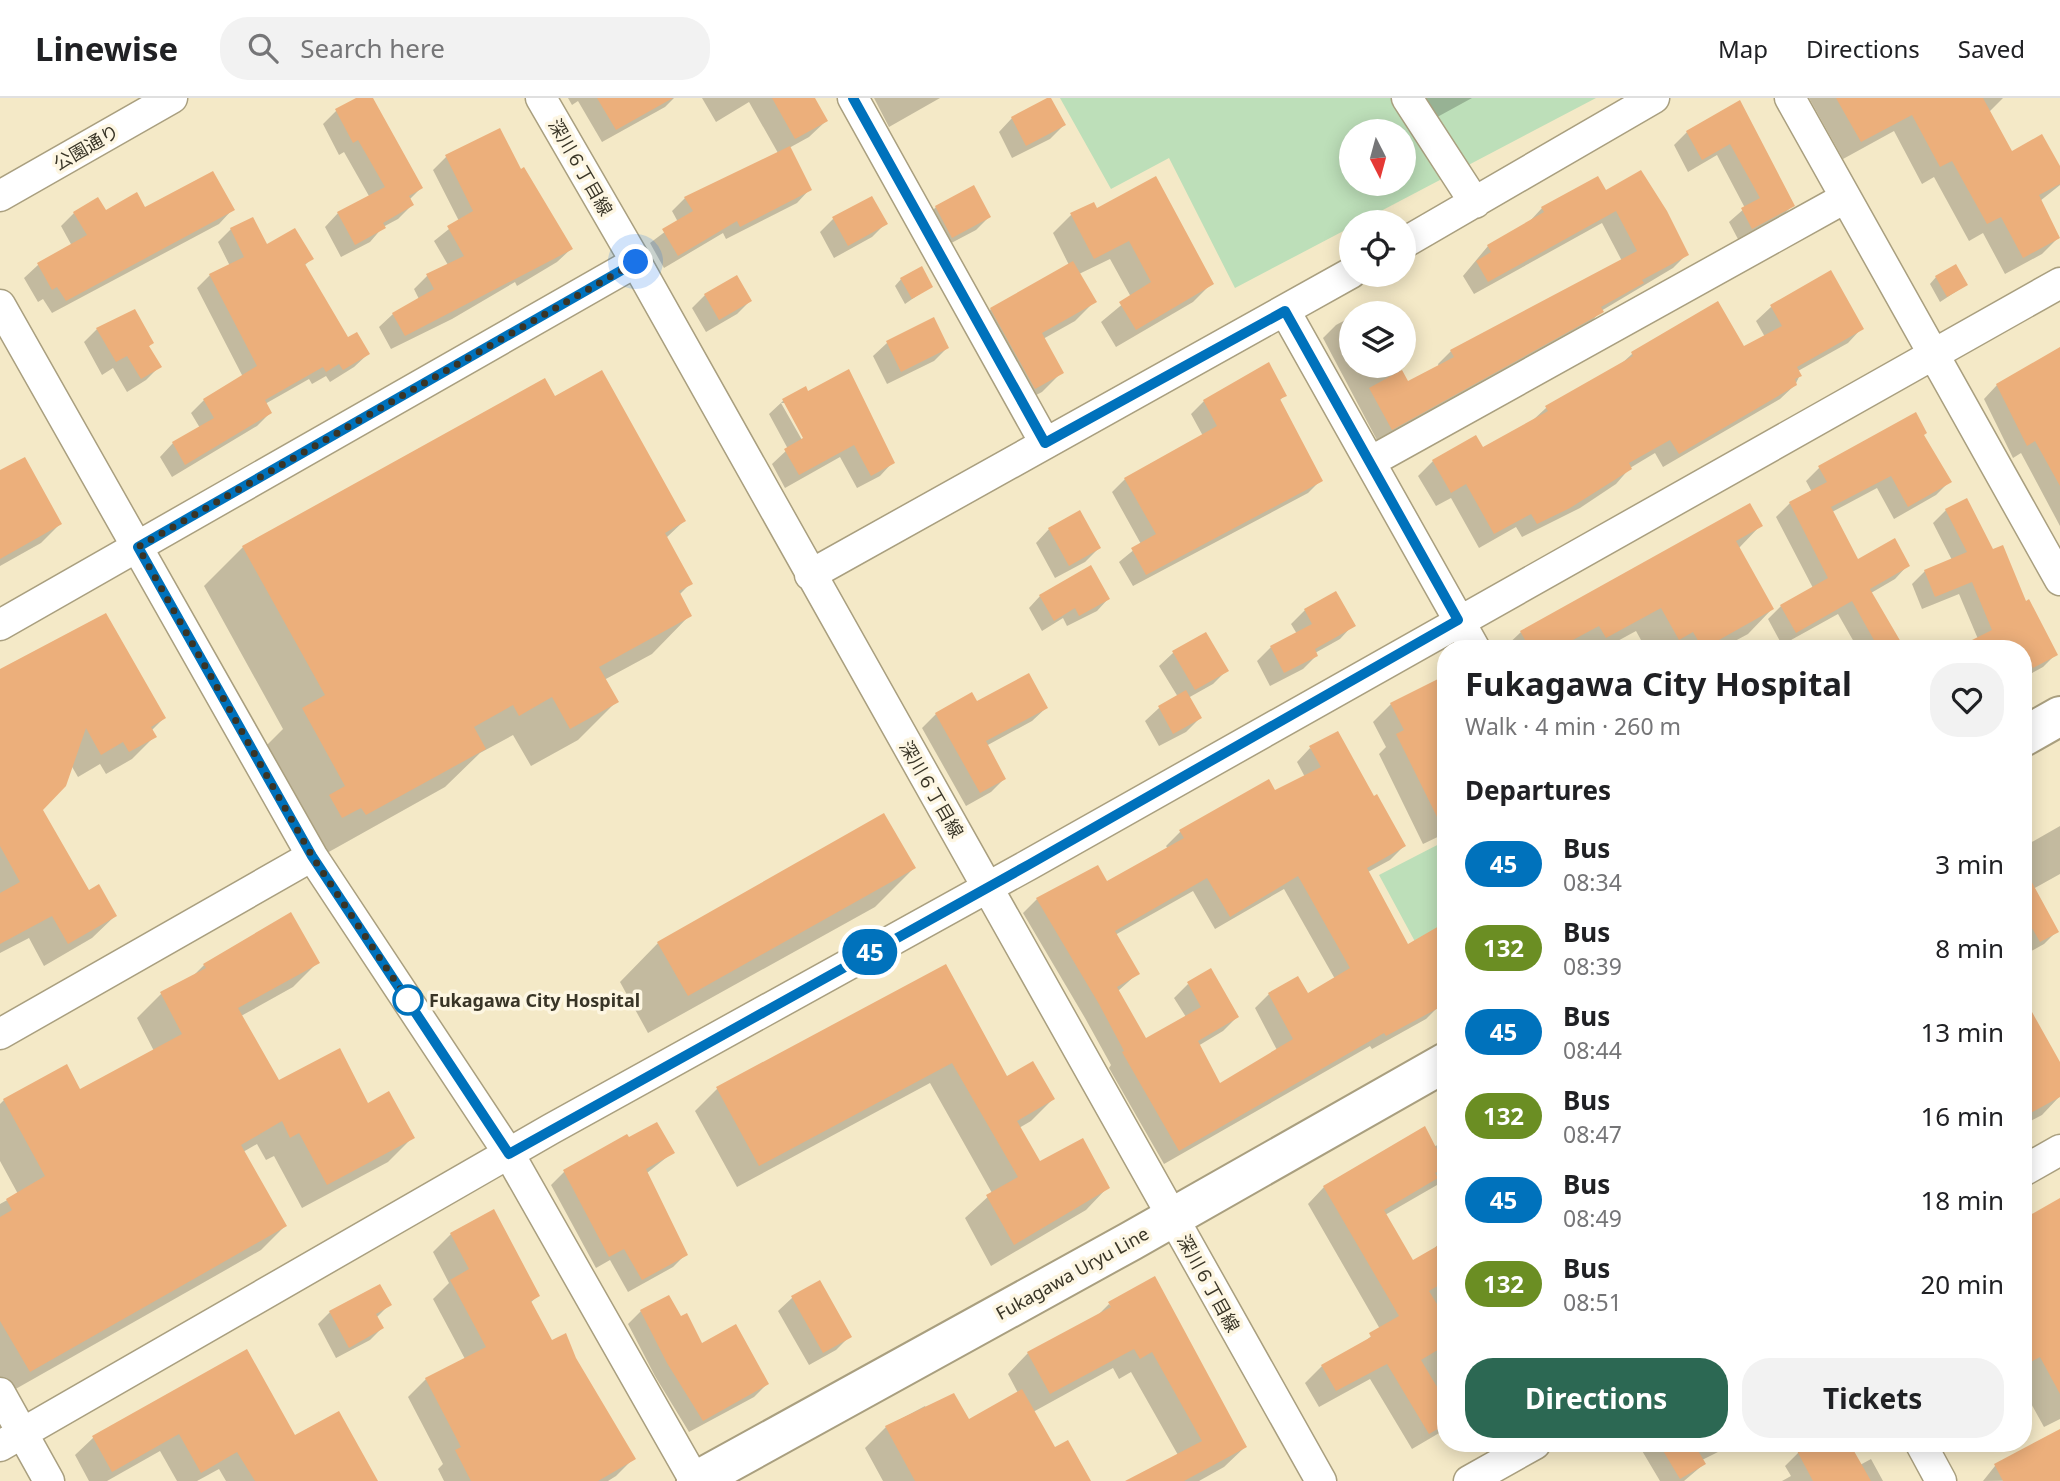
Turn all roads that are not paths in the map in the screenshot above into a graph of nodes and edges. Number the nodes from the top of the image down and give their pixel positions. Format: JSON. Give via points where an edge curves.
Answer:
{"nodes":[{"id":1,"x":172,"y":98,"type":"edge"},
{"id":2,"x":541,"y":98,"type":"edge"},
{"id":3,"x":853,"y":98,"type":"edge"},
{"id":4,"x":1407,"y":98,"type":"edge"},
{"id":5,"x":1654,"y":98,"type":"edge"},
{"id":6,"x":1790,"y":98,"type":"edge"},
{"id":7,"x":0,"y":197,"type":"edge"},
{"id":8,"x":1845,"y":198,"type":"junction"},
{"id":9,"x":1475,"y":203,"type":"junction"},
{"id":10,"x":1416,"y":236,"type":"edge"},
{"id":11,"x":636,"y":262,"type":"junction"},
{"id":12,"x":1339,"y":280,"type":"edge"},
{"id":13,"x":2060,"y":283,"type":"edge"},
{"id":14,"x":0,"y":305,"type":"edge"},
{"id":15,"x":1285,"y":311,"type":"junction"},
{"id":16,"x":1934,"y":355,"type":"junction"},
{"id":17,"x":1045,"y":443,"type":"junction"},
{"id":18,"x":1370,"y":462,"type":"junction"},
{"id":19,"x":138,"y":547,"type":"junction"},
{"id":20,"x":810,"y":575,"type":"junction"},
{"id":21,"x":2060,"y":580,"type":"edge"},
{"id":22,"x":1458,"y":620,"type":"junction"},
{"id":23,"x":0,"y":625,"type":"edge"},
{"id":24,"x":1470,"y":640,"type":"edge"},
{"id":25,"x":2060,"y":716,"type":"edge"},
{"id":26,"x":2032,"y":732,"type":"edge"},
{"id":27,"x":312,"y":856,"type":"junction"},
{"id":28,"x":988,"y":887,"type":"junction"},
{"id":29,"x":0,"y":1034,"type":"edge"},
{"id":30,"x":1437,"y":1067,"type":"edge"},
{"id":31,"x":2060,"y":1150,"type":"edge"},
{"id":32,"x":509,"y":1154,"type":"junction"},
{"id":33,"x":2032,"y":1166,"type":"edge"},
{"id":34,"x":1173,"y":1217,"type":"junction"},
{"id":35,"x":0,"y":1393,"type":"edge"},
{"id":36,"x":11,"y":1440,"type":"edge"},
{"id":37,"x":1521,"y":1452,"type":"edge"},
{"id":38,"x":1925,"y":1452,"type":"edge"},
{"id":39,"x":49,"y":1481,"type":"edge"},
{"id":40,"x":695,"y":1481,"type":"edge"},
{"id":41,"x":1321,"y":1481,"type":"edge"},
{"id":42,"x":1469,"y":1481,"type":"edge"},
{"id":43,"x":1941,"y":1481,"type":"edge"}],
"edges":[{"from":1,"to":7,"type":"street","name":"公園通り"},
{"from":2,"to":11,"type":"street","name":"深川６丁目線"},
{"from":3,"to":17,"type":"street"},
{"from":4,"to":9,"type":"street"},
{"from":5,"to":9,"type":"street"},
{"from":6,"to":8,"type":"street"},
{"from":8,"to":16,"type":"street"},
{"from":8,"to":18,"type":"street"},
{"from":9,"to":10,"type":"street"},
{"from":11,"to":19,"type":"street"},
{"from":11,"to":20,"type":"street","name":"深川６丁目線"},
{"from":12,"to":15,"type":"street"},
{"from":13,"to":16,"type":"street"},
{"from":14,"to":19,"type":"street"},
{"from":15,"to":17,"type":"street"},
{"from":15,"to":18,"type":"street"},
{"from":16,"to":21,"type":"street"},
{"from":16,"to":22,"type":"street"},
{"from":17,"to":20,"type":"street"},
{"from":18,"to":22,"type":"street"},
{"from":19,"to":23,"type":"street"},
{"from":19,"to":27,"type":"street"},
{"from":20,"to":28,"type":"street","name":"深川６丁目線"},
{"from":22,"to":24,"type":"street"},
{"from":22,"to":28,"type":"street"},
{"from":25,"to":26,"type":"main road"},
{"from":27,"to":29,"type":"street"},
{"from":27,"to":32,"type":"street"},
{"from":28,"to":32,"type":"street"},
{"from":28,"to":34,"type":"street","name":"深川６丁目線"},
{"from":30,"to":34,"type":"main road","name":"Fukagawa Uryu Line"},
{"from":31,"to":33,"type":"street"},
{"from":32,"to":36,"type":"street"},
{"from":32,"to":40,"type":"street"},
{"from":34,"to":40,"type":"main road","name":"Fukagawa Uryu Line"},
{"from":34,"to":41,"type":"street","name":"深川６丁目線"},
{"from":35,"to":36,"type":"street"},
{"from":36,"to":39,"type":"street"},
{"from":37,"to":42,"type":"street"},
{"from":38,"to":43,"type":"street"}]}
